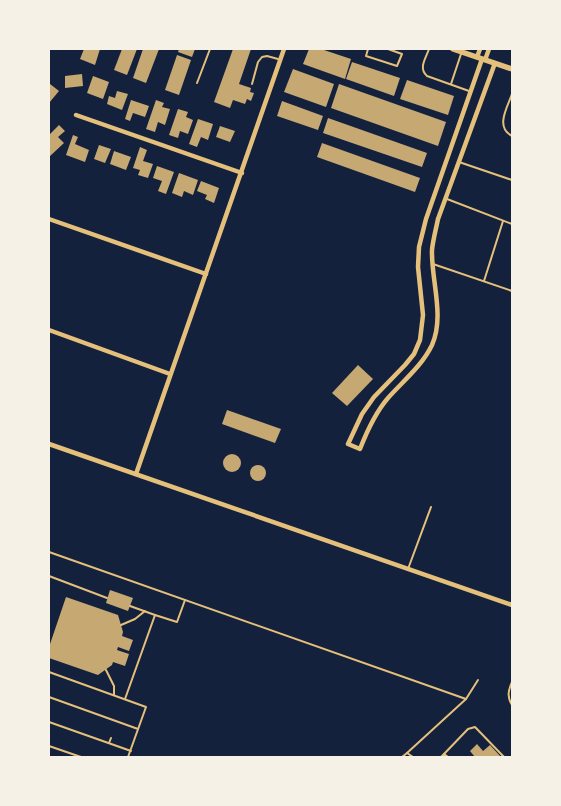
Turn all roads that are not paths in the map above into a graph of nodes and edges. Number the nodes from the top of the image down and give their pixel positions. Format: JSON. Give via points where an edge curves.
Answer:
{"nodes":[{"id":1,"x":210,"y":49,"type":"edge"},
{"id":2,"x":284,"y":49,"type":"edge"},
{"id":3,"x":368,"y":49,"type":"edge"},
{"id":4,"x":388,"y":49,"type":"edge"},
{"id":5,"x":403,"y":49,"type":"edge"},
{"id":6,"x":430,"y":49,"type":"edge"},
{"id":7,"x":453,"y":49,"type":"edge"},
{"id":8,"x":480,"y":49,"type":"edge"},
{"id":9,"x":489,"y":49,"type":"edge"},
{"id":10,"x":467,"y":51,"type":"edge"},
{"id":11,"x":402,"y":54,"type":"junction"},
{"id":12,"x":481,"y":59,"type":"junction"},
{"id":13,"x":281,"y":60,"type":"junction"},
{"id":14,"x":494,"y":63,"type":"junction"},
{"id":15,"x":512,"y":69,"type":"edge"},
{"id":16,"x":197,"y":83,"type":"dead end"},
{"id":17,"x":252,"y":84,"type":"dead end"},
{"id":18,"x":451,"y":84,"type":"junction"},
{"id":19,"x":470,"y":91,"type":"junction"},
{"id":20,"x":512,"y":94,"type":"edge"},
{"id":21,"x":76,"y":115,"type":"dead end"},
{"id":22,"x":512,"y":136,"type":"edge"},
{"id":23,"x":459,"y":162,"type":"junction"},
{"id":24,"x":242,"y":173,"type":"junction"},
{"id":25,"x":512,"y":180,"type":"edge"},
{"id":26,"x":446,"y":198,"type":"junction"},
{"id":27,"x":49,"y":219,"type":"edge"},
{"id":28,"x":503,"y":221,"type":"junction"},
{"id":29,"x":512,"y":224,"type":"edge"},
{"id":30,"x":424,"y":227,"type":"junction"},
{"id":31,"x":435,"y":230,"type":"junction"},
{"id":32,"x":433,"y":264,"type":"junction"},
{"id":33,"x":206,"y":274,"type":"junction"},
{"id":34,"x":484,"y":282,"type":"junction"},
{"id":35,"x":512,"y":291,"type":"edge"},
{"id":36,"x":49,"y":330,"type":"edge"},
{"id":37,"x":420,"y":340,"type":"junction"},
{"id":38,"x":432,"y":344,"type":"junction"},
{"id":39,"x":170,"y":374,"type":"junction"},
{"id":40,"x":49,"y":444,"type":"edge"},
{"id":41,"x":136,"y":474,"type":"junction"},
{"id":42,"x":430,"y":507,"type":"dead end"},
{"id":43,"x":50,"y":552,"type":"edge"},
{"id":44,"x":49,"y":558,"type":"edge"},
{"id":45,"x":408,"y":569,"type":"junction"},
{"id":46,"x":49,"y":576,"type":"edge"},
{"id":47,"x":107,"y":598,"type":"dead end"},
{"id":48,"x":185,"y":600,"type":"junction"},
{"id":49,"x":512,"y":605,"type":"edge"},
{"id":50,"x":130,"y":606,"type":"dead end"},
{"id":51,"x":144,"y":611,"type":"junction"},
{"id":52,"x":156,"y":615,"type":"junction"},
{"id":53,"x":121,"y":625,"type":"dead end"},
{"id":54,"x":106,"y":670,"type":"dead end"},
{"id":55,"x":49,"y":672,"type":"edge"},
{"id":56,"x":478,"y":680,"type":"dead end"},
{"id":57,"x":512,"y":682,"type":"edge"},
{"id":58,"x":114,"y":695,"type":"junction"},
{"id":59,"x":49,"y":697,"type":"edge"},
{"id":60,"x":466,"y":699,"type":"junction"},
{"id":61,"x":125,"y":700,"type":"junction"},
{"id":62,"x":512,"y":706,"type":"edge"},
{"id":63,"x":49,"y":722,"type":"edge"},
{"id":64,"x":139,"y":729,"type":"junction"},
{"id":65,"x":111,"y":738,"type":"dead end"},
{"id":66,"x":109,"y":743,"type":"junction"},
{"id":67,"x":49,"y":746,"type":"edge"},
{"id":68,"x":131,"y":751,"type":"junction"},
{"id":69,"x":407,"y":752,"type":"junction"},
{"id":70,"x":444,"y":754,"type":"junction"},
{"id":71,"x":81,"y":757,"type":"edge"},
{"id":72,"x":128,"y":757,"type":"edge"},
{"id":73,"x":402,"y":757,"type":"edge"},
{"id":74,"x":413,"y":757,"type":"edge"},
{"id":75,"x":441,"y":757,"type":"edge"},
{"id":76,"x":448,"y":757,"type":"edge"},
{"id":77,"x":504,"y":757,"type":"edge"}],
"edges":[{"from":1,"to":16,"type":"lane"},
{"from":2,"to":13,"type":"street"},
{"from":3,"to":11,"type":"lane","via":[[366,56],[397,66]]},
{"from":4,"to":11,"type":"lane"},
{"from":5,"to":11,"type":"lane"},
{"from":6,"to":18,"type":"lane","via":[[423,72]]},
{"from":7,"to":10,"type":"main road"},
{"from":8,"to":12,"type":"street"},
{"from":9,"to":12,"type":"street"},
{"from":10,"to":12,"type":"main road"},
{"from":10,"to":18,"type":"lane"},
{"from":12,"to":14,"type":"main road"},
{"from":12,"to":19,"type":"street"},
{"from":13,"to":17,"type":"lane","via":[[262,57]]},
{"from":13,"to":24,"type":"street"},
{"from":14,"to":15,"type":"main road"},
{"from":14,"to":23,"type":"street"},
{"from":18,"to":19,"type":"lane"},
{"from":19,"to":30,"type":"street"},
{"from":20,"to":22,"type":"lane","via":[[502,122],[504,130]]},
{"from":21,"to":24,"type":"street"},
{"from":23,"to":25,"type":"lane"},
{"from":23,"to":26,"type":"street"},
{"from":24,"to":33,"type":"street"},
{"from":26,"to":28,"type":"lane"},
{"from":26,"to":31,"type":"street"},
{"from":27,"to":33,"type":"street"},
{"from":28,"to":29,"type":"lane"},
{"from":28,"to":34,"type":"lane"},
{"from":30,"to":31,"type":"street"},
{"from":30,"to":37,"type":"street","via":[[418,254],[423,315]]},
{"from":31,"to":32,"type":"street"},
{"from":32,"to":34,"type":"lane"},
{"from":32,"to":38,"type":"street","via":[[437,318]]},
{"from":33,"to":39,"type":"street"},
{"from":34,"to":35,"type":"lane"},
{"from":36,"to":39,"type":"street"},
{"from":37,"to":38,"type":"street"},
{"from":37,"to":38,"type":"street","via":[[414,354],[362,414],[348,444],[360,449],[377,413],[420,364]]},
{"from":39,"to":41,"type":"street"},
{"from":40,"to":41,"type":"street"},
{"from":41,"to":45,"type":"street"},
{"from":42,"to":45,"type":"lane"},
{"from":43,"to":44,"type":"lane"},
{"from":43,"to":48,"type":"lane"},
{"from":45,"to":49,"type":"street"},
{"from":46,"to":47,"type":"lane"},
{"from":48,"to":52,"type":"lane","via":[[177,622]]},
{"from":48,"to":60,"type":"lane"},
{"from":50,"to":51,"type":"lane"},
{"from":51,"to":52,"type":"lane"},
{"from":51,"to":53,"type":"lane"},
{"from":52,"to":61,"type":"lane"},
{"from":54,"to":58,"type":"lane","via":[[114,686]]},
{"from":55,"to":58,"type":"lane"},
{"from":56,"to":60,"type":"lane"},
{"from":57,"to":62,"type":"lane","via":[[508,700]]},
{"from":58,"to":61,"type":"lane"},
{"from":59,"to":64,"type":"lane"},
{"from":60,"to":69,"type":"lane"},
{"from":61,"to":64,"type":"lane","via":[[146,707]]},
{"from":63,"to":66,"type":"lane"},
{"from":64,"to":68,"type":"lane"},
{"from":65,"to":66,"type":"lane"},
{"from":66,"to":68,"type":"lane"},
{"from":67,"to":71,"type":"lane"},
{"from":68,"to":72,"type":"lane"},
{"from":69,"to":73,"type":"lane"},
{"from":69,"to":74,"type":"lane"},
{"from":70,"to":75,"type":"lane"},
{"from":70,"to":76,"type":"lane"},
{"from":70,"to":77,"type":"lane","via":[[468,729],[475,727]]}]}
